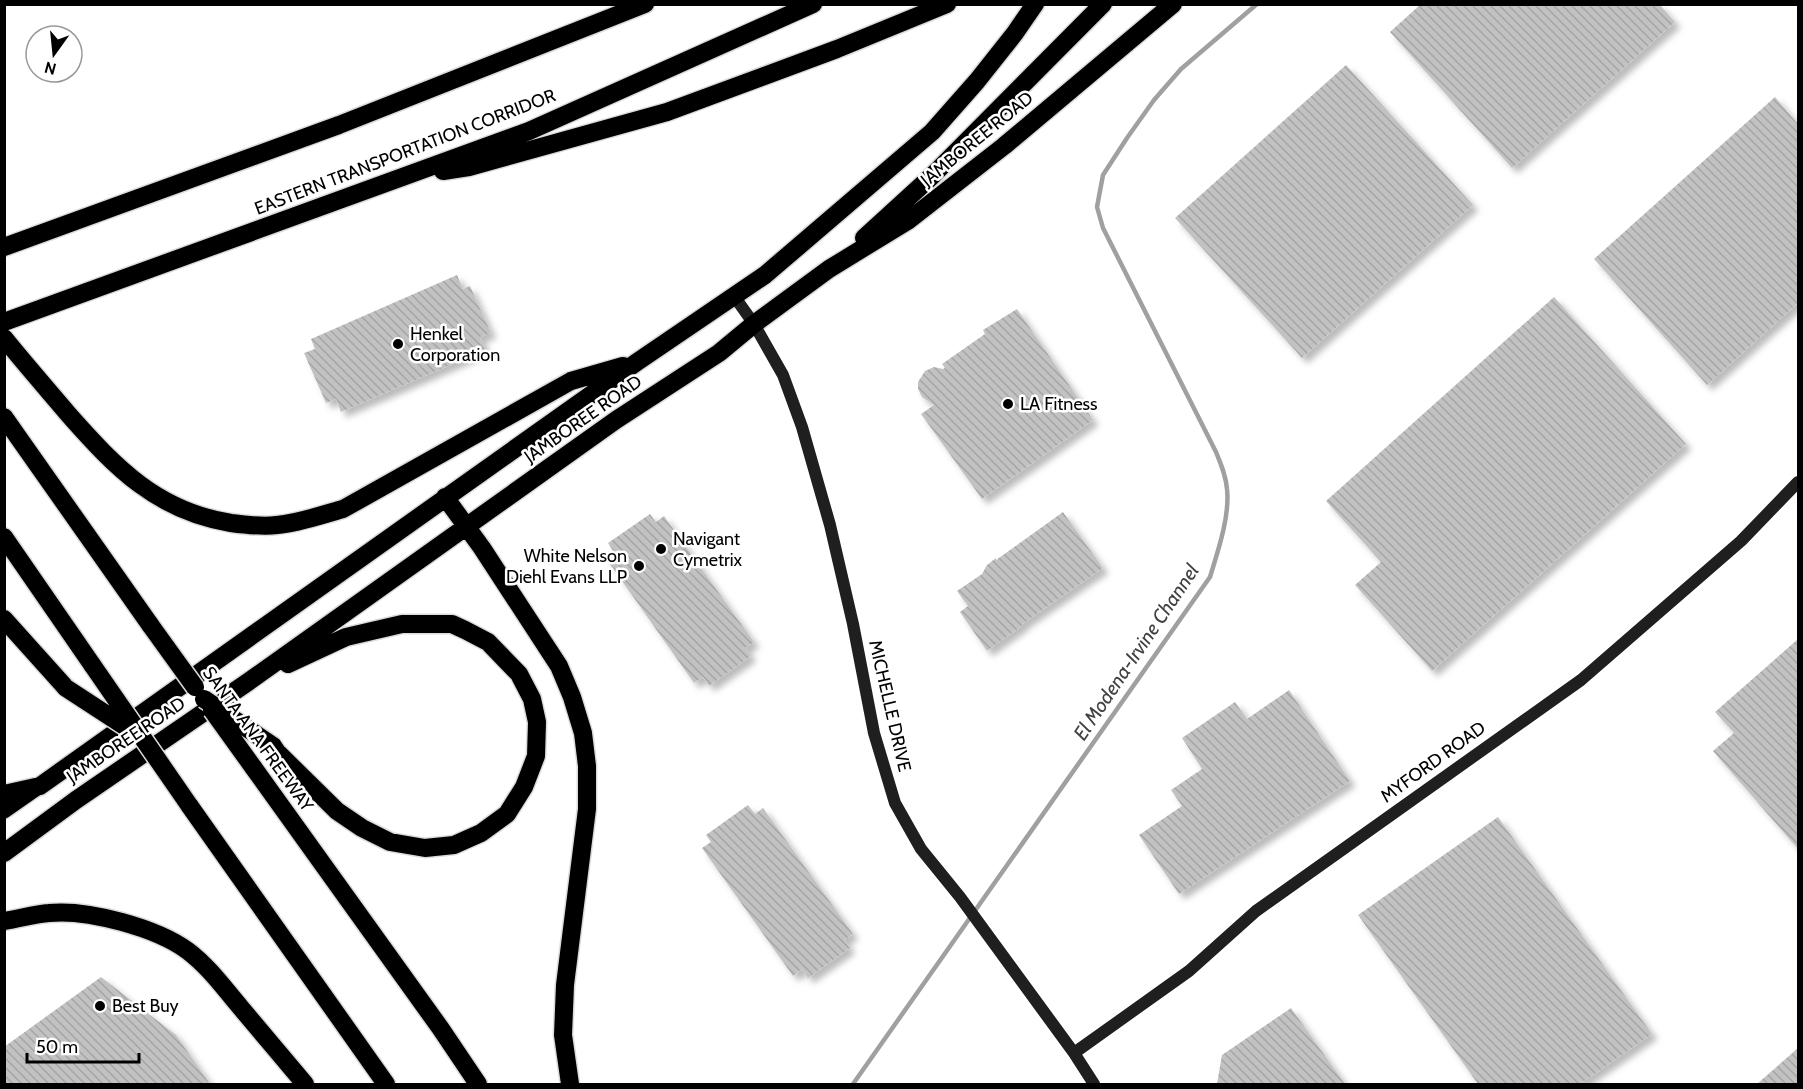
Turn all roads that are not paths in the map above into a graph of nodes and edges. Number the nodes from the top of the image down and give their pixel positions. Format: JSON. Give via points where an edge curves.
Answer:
{"nodes":[{"id":1,"x":632,"y":4,"type":"edge"},
{"id":2,"x":645,"y":4,"type":"edge"},
{"id":3,"x":813,"y":4,"type":"edge"},
{"id":4,"x":947,"y":4,"type":"edge"},
{"id":5,"x":1035,"y":4,"type":"edge"},
{"id":6,"x":1103,"y":4,"type":"edge"},
{"id":7,"x":1173,"y":4,"type":"edge"},
{"id":8,"x":596,"y":25,"type":"junction"},
{"id":9,"x":395,"y":180,"type":"junction"},
{"id":10,"x":4,"y":247,"type":"edge"},
{"id":11,"x":829,"y":269,"type":"junction"},
{"id":12,"x":734,"y":296,"type":"junction"},
{"id":13,"x":4,"y":322,"type":"edge"},
{"id":14,"x":754,"y":324,"type":"junction"},
{"id":15,"x":4,"y":338,"type":"edge"},
{"id":16,"x":636,"y":362,"type":"junction"},
{"id":17,"x":4,"y":417,"type":"edge"},
{"id":18,"x":1798,"y":482,"type":"edge"},
{"id":19,"x":445,"y":497,"type":"junction"},
{"id":20,"x":466,"y":526,"type":"junction"},
{"id":21,"x":4,"y":537,"type":"edge"},
{"id":22,"x":4,"y":619,"type":"edge"},
{"id":23,"x":248,"y":682,"type":"junction"},
{"id":24,"x":204,"y":699,"type":"junction"},
{"id":25,"x":141,"y":736,"type":"junction"},
{"id":26,"x":40,"y":786,"type":"junction"},
{"id":27,"x":4,"y":794,"type":"edge"},
{"id":28,"x":4,"y":811,"type":"edge"},
{"id":29,"x":4,"y":853,"type":"edge"},
{"id":30,"x":4,"y":921,"type":"edge"},
{"id":31,"x":1074,"y":1053,"type":"junction"},
{"id":32,"x":305,"y":1084,"type":"edge"},
{"id":33,"x":386,"y":1084,"type":"edge"},
{"id":34,"x":478,"y":1084,"type":"edge"},
{"id":35,"x":570,"y":1084,"type":"edge"},
{"id":36,"x":1094,"y":1084,"type":"edge"}],
"edges":[{"from":1,"to":8,"type":"highway"},
{"from":2,"to":8,"type":"highway"},
{"from":3,"to":9,"type":"highway","name":"EASTERN TRANSPORTATION CORRIDOR","via":[[529,131]]},
{"from":4,"to":9,"type":"highway","via":[[667,112],[469,167]]},
{"from":5,"to":12,"type":"highway","name":"JAMBOREE ROAD","via":[[977,81],[932,132],[765,275]]},
{"from":6,"to":11,"type":"highway","via":[[933,175]]},
{"from":7,"to":11,"type":"highway","name":"JAMBOREE ROAD","via":[[909,220]]},
{"from":8,"to":10,"type":"highway","via":[[339,125]]},
{"from":9,"to":13,"type":"highway","name":"EASTERN TRANSPORTATION CORRIDOR"},
{"from":11,"to":14,"type":"highway","name":"JAMBOREE ROAD"},
{"from":12,"to":14,"type":"street","name":"MICHELLE DRIVE"},
{"from":12,"to":16,"type":"highway","name":"JAMBOREE ROAD"},
{"from":14,"to":20,"type":"highway","name":"JAMBOREE ROAD","via":[[720,353],[616,420]]},
{"from":14,"to":31,"type":"street","name":"MICHELLE DRIVE","via":[[783,375],[812,460],[853,624],[874,733],[895,803],[921,849]]},
{"from":15,"to":16,"type":"highway","via":[[101,450],[157,497],[215,520],[273,526],[343,509],[571,381]]},
{"from":16,"to":19,"type":"highway","name":"JAMBOREE ROAD"},
{"from":17,"to":24,"type":"highway","name":"SANTA ANA FREEWAY","bridge":true},
{"from":18,"to":31,"type":"street","name":"MYFORD ROAD","via":[[1741,541],[1581,680],[1256,911],[1189,971]]},
{"from":19,"to":20,"type":"highway"},
{"from":19,"to":26,"type":"highway","name":"JAMBOREE ROAD"},
{"from":20,"to":23,"type":"highway","name":"JAMBOREE ROAD"},
{"from":20,"to":35,"type":"highway","via":[[559,666],[583,733],[587,809],[565,985],[563,1035]]},
{"from":21,"to":25,"type":"highway","bridge":true},
{"from":22,"to":25,"type":"highway","bridge":true,"via":[[66,688]]},
{"from":23,"to":24,"type":"highway","bridge":true,"via":[[346,637],[402,624],[452,624],[488,642],[519,674],[532,699],[537,722],[536,756],[524,787],[507,814],[482,833],[454,845],[425,848],[390,842],[337,811],[273,746]]},
{"from":23,"to":29,"type":"highway","name":"JAMBOREE ROAD"},
{"from":24,"to":34,"type":"highway","name":"SANTA ANA FREEWAY","bridge":true},
{"from":25,"to":33,"type":"highway","bridge":true},
{"from":26,"to":27,"type":"highway"},
{"from":26,"to":28,"type":"main road","name":"JAMBOREE ROAD"},
{"from":30,"to":32,"type":"highway","via":[[49,913],[73,914],[132,925],[163,937],[207,967]]},
{"from":31,"to":36,"type":"street","name":"MICHELLE DRIVE"}]}
